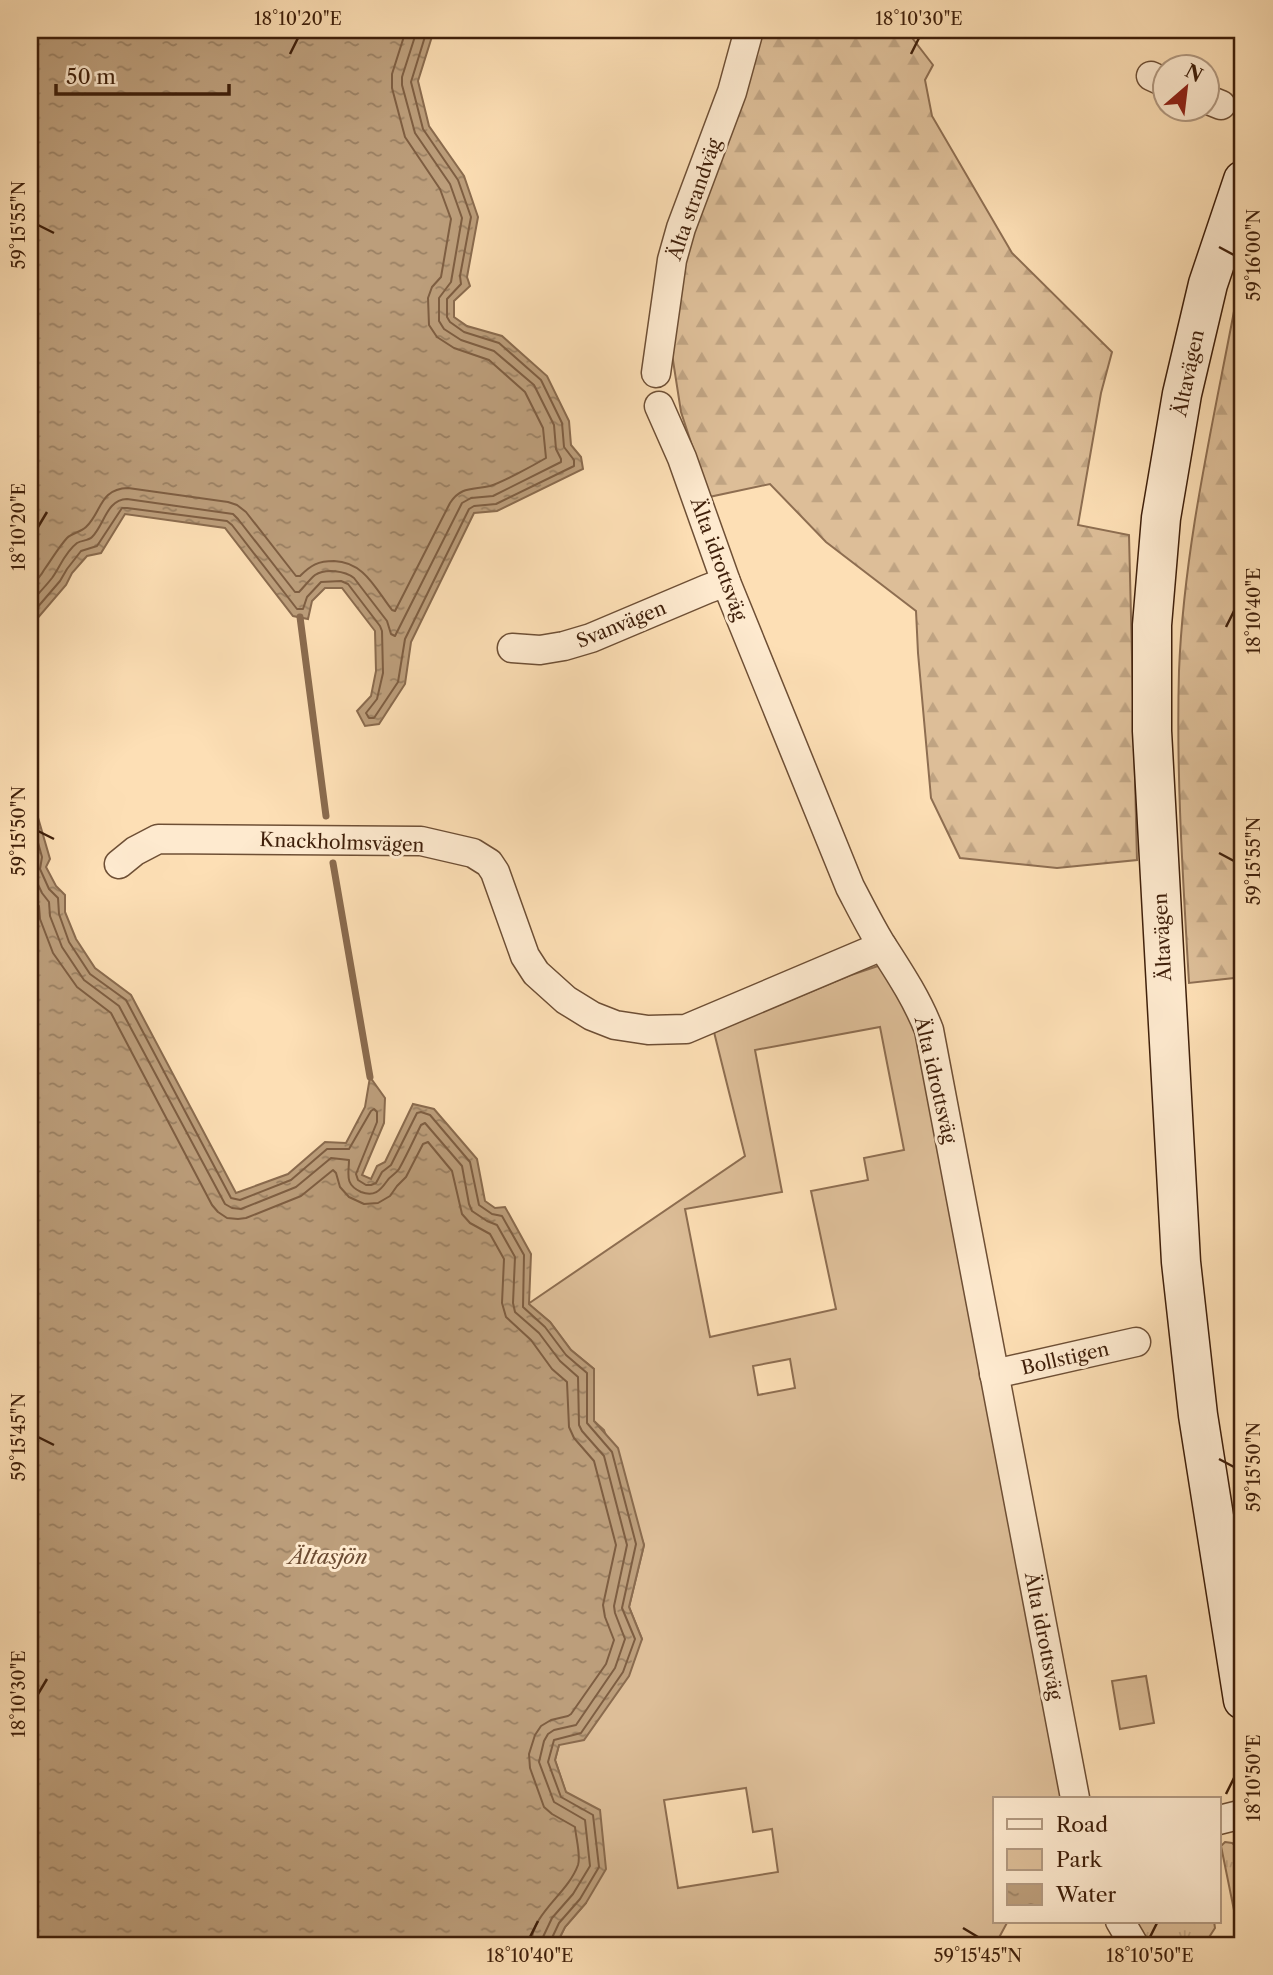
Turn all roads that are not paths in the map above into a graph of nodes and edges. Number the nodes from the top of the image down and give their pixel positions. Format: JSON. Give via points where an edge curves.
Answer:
{"nodes":[{"id":1,"x":749,"y":30,"type":"edge"},
{"id":2,"x":1243,"y":180,"type":"edge"},
{"id":3,"x":656,"y":373,"type":"dead end"},
{"id":4,"x":659,"y":406,"type":"dead end"},
{"id":5,"x":726,"y":582,"type":"junction"},
{"id":6,"x":512,"y":648,"type":"dead end"},
{"id":7,"x":119,"y":864,"type":"dead end"},
{"id":8,"x":883,"y":946,"type":"junction"},
{"id":9,"x":1136,"y":1342,"type":"dead end"},
{"id":10,"x":994,"y":1374,"type":"junction"},
{"id":11,"x":1243,"y":1700,"type":"edge"},
{"id":12,"x":1075,"y":1797,"type":"edge"},
{"id":13,"x":1243,"y":1814,"type":"edge"},
{"id":14,"x":1220,"y":1819,"type":"edge"},
{"id":15,"x":1120,"y":1923,"type":"edge"},
{"id":16,"x":1134,"y":1945,"type":"edge"}],
"edges":[{"from":1,"to":3,"type":"street","name":"Älta strandväg","via":[[732,92],[672,260]]},
{"from":2,"to":11,"type":"main road","name":"Ältavägen","via":[[1208,284],[1182,394],[1161,518],[1152,625],[1152,731],[1181,1262],[1198,1415]]},
{"from":4,"to":5,"type":"street","name":"Älta idrottsväg"},
{"from":5,"to":6,"type":"street","name":"Svanvägen","via":[[591,638],[540,650]]},
{"from":5,"to":8,"type":"street","name":"Älta idrottsväg","via":[[850,887]]},
{"from":7,"to":8,"type":"street","name":"Knackholmsvägen","via":[[158,839],[421,841],[473,853],[495,872],[525,956],[536,973],[592,1016],[648,1030],[686,1029]]},
{"from":8,"to":10,"type":"street","name":"Älta idrottsväg","via":[[929,1030]]},
{"from":9,"to":10,"type":"street","name":"Bollstigen"},
{"from":10,"to":12,"type":"street","name":"Älta idrottsväg"},
{"from":13,"to":14,"type":"street"},
{"from":15,"to":16,"type":"street"}]}
